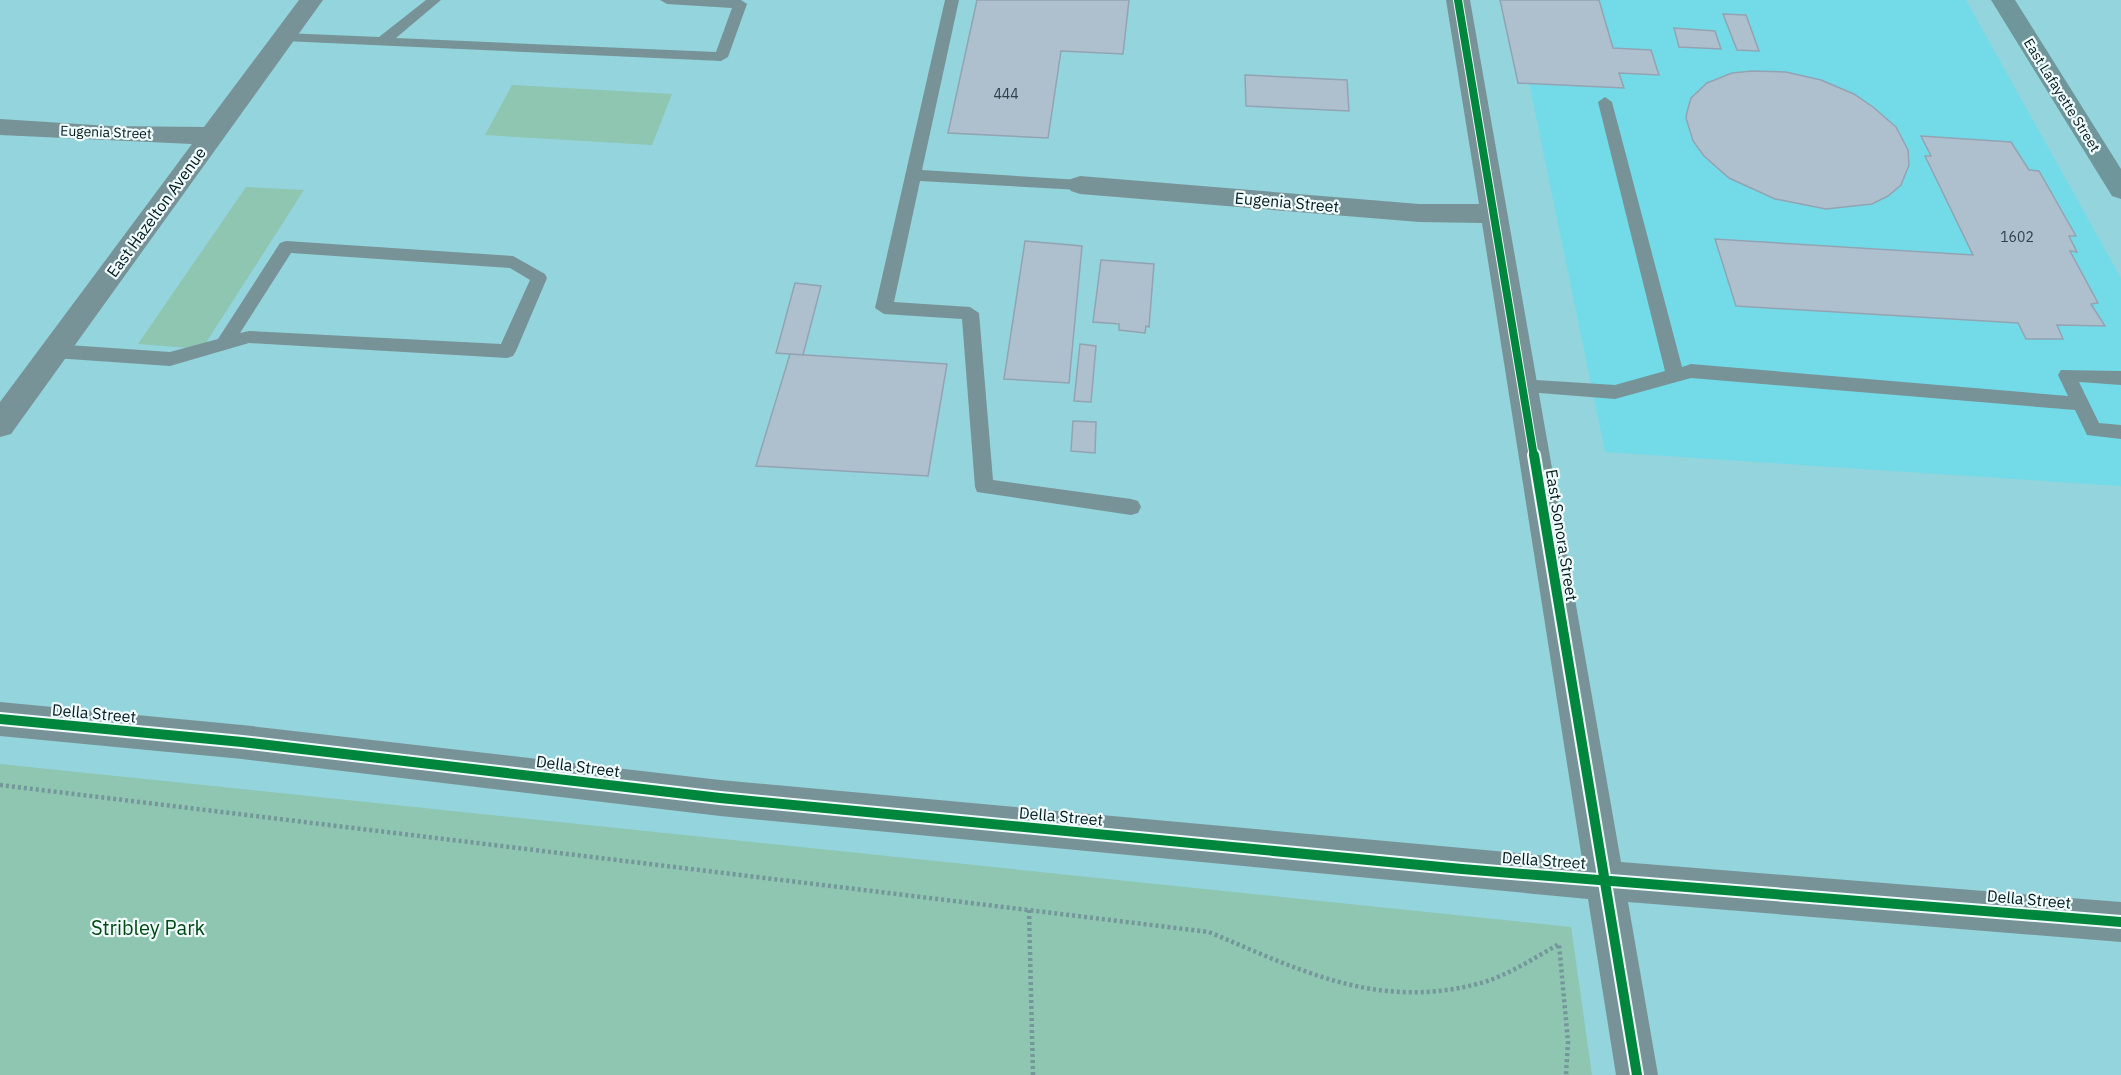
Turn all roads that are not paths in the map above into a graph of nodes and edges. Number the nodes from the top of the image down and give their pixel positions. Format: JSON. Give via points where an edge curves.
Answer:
{"nodes":[{"id":1,"x":311,"y":0,"type":"edge"},
{"id":2,"x":434,"y":0,"type":"edge"},
{"id":3,"x":667,"y":0,"type":"edge"},
{"id":4,"x":952,"y":0,"type":"edge"},
{"id":5,"x":1458,"y":0,"type":"edge"},
{"id":6,"x":2003,"y":0,"type":"edge"},
{"id":7,"x":284,"y":38,"type":"junction"},
{"id":8,"x":382,"y":42,"type":"junction"},
{"id":9,"x":1605,"y":102,"type":"dead end"},
{"id":10,"x":0,"y":127,"type":"edge"},
{"id":11,"x":212,"y":136,"type":"junction"},
{"id":12,"x":913,"y":175,"type":"junction"},
{"id":13,"x":1080,"y":185,"type":"joint"},
{"id":14,"x":2121,"y":190,"type":"edge"},
{"id":15,"x":1493,"y":214,"type":"junction"},
{"id":16,"x":223,"y":345,"type":"junction"},
{"id":17,"x":54,"y":351,"type":"junction"},
{"id":18,"x":1675,"y":375,"type":"junction"},
{"id":19,"x":2121,"y":378,"type":"edge"},
{"id":20,"x":1522,"y":386,"type":"junction"},
{"id":21,"x":2081,"y":404,"type":"junction"},
{"id":22,"x":0,"y":425,"type":"edge"},
{"id":23,"x":2121,"y":432,"type":"edge"},
{"id":24,"x":1131,"y":507,"type":"dead end"},
{"id":25,"x":0,"y":719,"type":"edge"},
{"id":26,"x":1604,"y":879,"type":"junction"},
{"id":27,"x":2121,"y":922,"type":"edge"},
{"id":28,"x":1638,"y":1075,"type":"edge"}],
"edges":[{"from":1,"to":7,"type":"street","name":"East Hazelton Avenue"},
{"from":2,"to":8,"type":"lane"},
{"from":3,"to":8,"type":"lane","via":[[740,4],[721,57]]},
{"from":4,"to":12,"type":"lane"},
{"from":5,"to":15,"type":"street","name":"East Sonora Street"},
{"from":6,"to":14,"type":"main road","name":"East Lafayette Street"},
{"from":7,"to":8,"type":"lane"},
{"from":7,"to":11,"type":"street","name":"East Hazelton Avenue"},
{"from":9,"to":18,"type":"lane"},
{"from":10,"to":11,"type":"street","name":"Eugenia Street"},
{"from":11,"to":17,"type":"street","name":"East Hazelton Avenue"},
{"from":12,"to":13,"type":"lane"},
{"from":12,"to":24,"type":"lane","via":[[884,308],[970,313],[984,488]]},
{"from":13,"to":15,"type":"street","name":"Eugenia Street","via":[[1419,213]]},
{"from":15,"to":20,"type":"street","name":"East Sonora Street"},
{"from":16,"to":16,"type":"lane","via":[[249,338],[507,351],[539,278],[513,262],[286,247]]},
{"from":16,"to":17,"type":"lane","via":[[170,359]]},
{"from":17,"to":22,"type":"street","name":"East Hazelton Avenue"},
{"from":18,"to":20,"type":"lane","via":[[1615,392]]},
{"from":18,"to":21,"type":"lane","via":[[1691,371]]},
{"from":19,"to":21,"type":"lane","via":[[2067,375]]},
{"from":20,"to":26,"type":"street","name":"East Sonora Street"},
{"from":21,"to":23,"type":"lane","via":[[2093,430]]},
{"from":25,"to":26,"type":"street","name":"Della Street","via":[[242,742],[720,798]]},
{"from":26,"to":27,"type":"street","name":"Della Street"},
{"from":26,"to":28,"type":"street","name":"East Sonora Street"}]}
